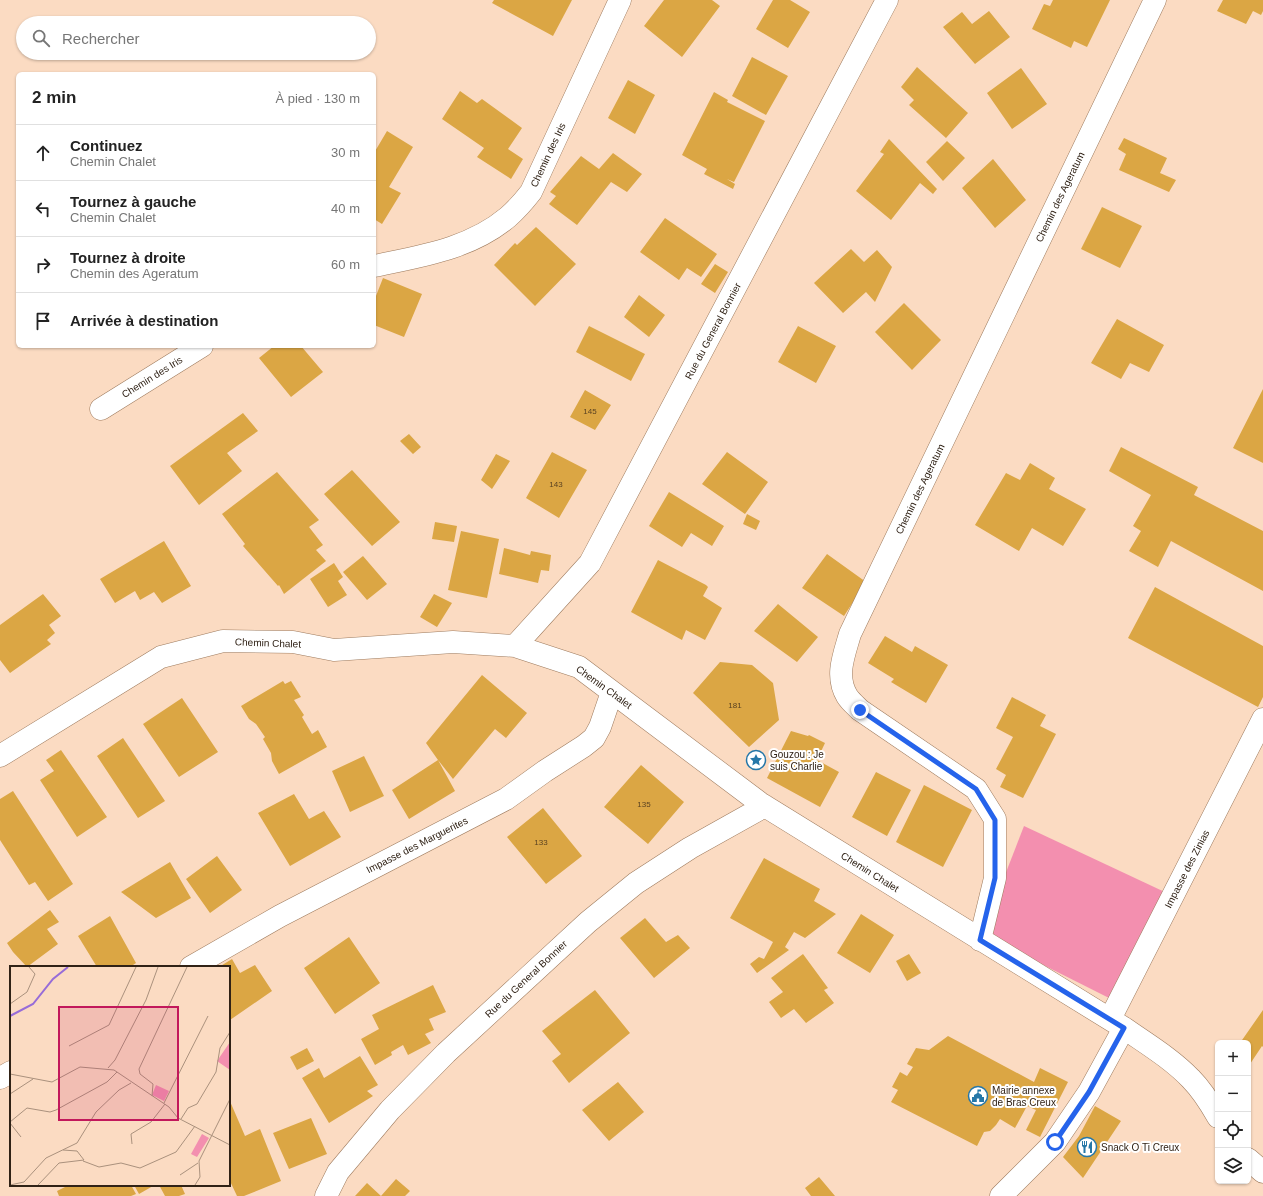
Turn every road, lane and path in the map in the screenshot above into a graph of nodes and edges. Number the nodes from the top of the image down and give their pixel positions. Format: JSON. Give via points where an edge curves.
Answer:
{"nodes":[{"id":1,"x":620,"y":0,"type":"edge"},
{"id":2,"x":887,"y":0,"type":"edge"},
{"id":3,"x":1155,"y":0,"type":"edge"},
{"id":4,"x":376,"y":266,"type":"edge"},
{"id":5,"x":199,"y":348,"type":"edge"},
{"id":6,"x":101,"y":408,"type":"dead end"},
{"id":7,"x":515,"y":646,"type":"junction"},
{"id":8,"x":612,"y":692,"type":"junction"},
{"id":9,"x":1263,"y":719,"type":"edge"},
{"id":10,"x":0,"y":756,"type":"edge"},
{"id":11,"x":765,"y":806,"type":"junction"},
{"id":12,"x":980,"y":940,"type":"junction"},
{"id":13,"x":193,"y":966,"type":"edge"},
{"id":14,"x":1117,"y":1024,"type":"junction"},
{"id":15,"x":10,"y":1073,"type":"edge"},
{"id":16,"x":0,"y":1078,"type":"edge"},
{"id":17,"x":1215,"y":1112,"type":"edge"},
{"id":18,"x":1251,"y":1162,"type":"edge"},
{"id":19,"x":1263,"y":1172,"type":"edge"},
{"id":20,"x":326,"y":1196,"type":"edge"},
{"id":21,"x":1001,"y":1196,"type":"edge"}],
"edges":[{"from":1,"to":4,"type":"street","name":"Chemin des Iris","via":[[531,192],[509,217],[484,234],[455,247]]},
{"from":2,"to":7,"type":"street","name":"Rue du General Bonnier","via":[[590,563]]},
{"from":3,"to":12,"type":"street","name":"Chemin des Ageratum","via":[[854,627],[843,657],[840,678],[847,696],[860,710],[976,789],[995,820],[995,878]]},
{"from":5,"to":6,"type":"street","name":"Chemin des Iris"},
{"from":7,"to":8,"type":"street","name":"Chemin Chalet","via":[[578,667]]},
{"from":7,"to":10,"type":"street","name":"Chemin Chalet","via":[[453,642],[334,650],[293,642],[223,641],[161,657]]},
{"from":8,"to":11,"type":"street","name":"Chemin Chalet"},
{"from":8,"to":13,"type":"street","name":"Impasse des Marguerites","via":[[594,738],[506,799],[294,909]]},
{"from":9,"to":14,"type":"street","name":"Impasse des Zinias"},
{"from":11,"to":12,"type":"street","name":"Chemin Chalet"},
{"from":11,"to":20,"type":"street","name":"Rue du General Bonnier","via":[[690,848],[636,883],[588,922],[446,1053],[390,1110],[338,1172]]},
{"from":12,"to":14,"type":"street","name":"Chemin Chalet"},
{"from":14,"to":17,"type":"street","name":"Chemin Chalet","via":[[1166,1057],[1191,1079],[1206,1096]]},
{"from":14,"to":21,"type":"street","via":[[1089,1092],[1055,1142]]},
{"from":15,"to":16,"type":"street"},
{"from":18,"to":19,"type":"street"}]}
